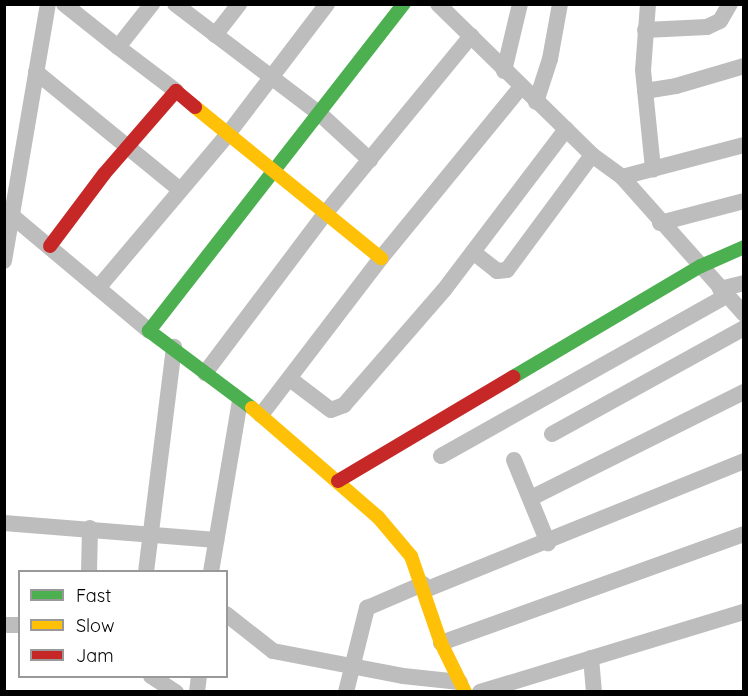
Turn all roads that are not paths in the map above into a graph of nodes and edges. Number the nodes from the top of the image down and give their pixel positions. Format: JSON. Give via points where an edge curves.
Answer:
{"nodes":[{"id":1,"x":48,"y":4,"type":"edge"},
{"id":2,"x":64,"y":4,"type":"edge"},
{"id":3,"x":152,"y":4,"type":"edge"},
{"id":4,"x":175,"y":4,"type":"edge"},
{"id":5,"x":239,"y":4,"type":"edge"},
{"id":6,"x":327,"y":4,"type":"edge"},
{"id":7,"x":404,"y":4,"type":"edge"},
{"id":8,"x":438,"y":4,"type":"edge"},
{"id":9,"x":520,"y":4,"type":"edge"},
{"id":10,"x":560,"y":4,"type":"edge"},
{"id":11,"x":648,"y":4,"type":"edge"},
{"id":12,"x":730,"y":4,"type":"edge"},
{"id":13,"x":645,"y":30,"type":"junction"},
{"id":14,"x":215,"y":35,"type":"junction"},
{"id":15,"x":471,"y":36,"type":"junction"},
{"id":16,"x":118,"y":47,"type":"junction"},
{"id":17,"x":744,"y":66,"type":"edge"},
{"id":18,"x":504,"y":71,"type":"junction"},
{"id":19,"x":36,"y":72,"type":"junction"},
{"id":20,"x":272,"y":76,"type":"junction"},
{"id":21,"x":520,"y":88,"type":"junction"},
{"id":22,"x":176,"y":91,"type":"junction"},
{"id":23,"x":645,"y":91,"type":"junction"},
{"id":24,"x":536,"y":102,"type":"junction"},
{"id":25,"x":320,"y":114,"type":"junction"},
{"id":26,"x":566,"y":129,"type":"junction"},
{"id":27,"x":228,"y":134,"type":"junction"},
{"id":28,"x":744,"y":145,"type":"edge"},
{"id":29,"x":128,"y":147,"type":"junction"},
{"id":30,"x":592,"y":155,"type":"junction"},
{"id":31,"x":370,"y":160,"type":"junction"},
{"id":32,"x":653,"y":169,"type":"junction"},
{"id":33,"x":274,"y":171,"type":"junction"},
{"id":34,"x":622,"y":177,"type":"junction"},
{"id":35,"x":180,"y":190,"type":"junction"},
{"id":36,"x":744,"y":201,"type":"edge"},
{"id":37,"x":11,"y":215,"type":"junction"},
{"id":38,"x":324,"y":215,"type":"junction"},
{"id":39,"x":660,"y":223,"type":"junction"},
{"id":40,"x":50,"y":246,"type":"junction"},
{"id":41,"x":744,"y":248,"type":"edge"},
{"id":42,"x":473,"y":252,"type":"junction"},
{"id":43,"x":381,"y":258,"type":"junction"},
{"id":44,"x":4,"y":261,"type":"edge"},
{"id":45,"x":701,"y":266,"type":"junction"},
{"id":46,"x":744,"y":283,"type":"edge"},
{"id":47,"x":98,"y":288,"type":"junction"},
{"id":48,"x":723,"y":292,"type":"junction"},
{"id":49,"x":744,"y":314,"type":"edge"},
{"id":50,"x":744,"y":328,"type":"edge"},
{"id":51,"x":149,"y":331,"type":"junction"},
{"id":52,"x":174,"y":347,"type":"junction"},
{"id":53,"x":205,"y":373,"type":"junction"},
{"id":54,"x":290,"y":379,"type":"junction"},
{"id":55,"x":744,"y":392,"type":"edge"},
{"id":56,"x":240,"y":401,"type":"junction"},
{"id":57,"x":261,"y":415,"type":"junction"},
{"id":58,"x":552,"y":434,"type":"dead end"},
{"id":59,"x":441,"y":456,"type":"dead end"},
{"id":60,"x":514,"y":460,"type":"dead end"},
{"id":61,"x":744,"y":461,"type":"edge"},
{"id":62,"x":338,"y":481,"type":"junction"},
{"id":63,"x":531,"y":498,"type":"junction"},
{"id":64,"x":4,"y":522,"type":"edge"},
{"id":65,"x":90,"y":528,"type":"junction"},
{"id":66,"x":151,"y":532,"type":"junction"},
{"id":67,"x":744,"y":534,"type":"edge"},
{"id":68,"x":216,"y":540,"type":"junction"},
{"id":69,"x":548,"y":543,"type":"junction"},
{"id":70,"x":89,"y":570,"type":"edge"},
{"id":71,"x":146,"y":570,"type":"edge"},
{"id":72,"x":212,"y":570,"type":"edge"},
{"id":73,"x":424,"y":587,"type":"junction"},
{"id":74,"x":744,"y":612,"type":"edge"},
{"id":75,"x":228,"y":616,"type":"edge"},
{"id":76,"x":441,"y":643,"type":"junction"},
{"id":77,"x":591,"y":658,"type":"junction"},
{"id":78,"x":350,"y":663,"type":"junction"},
{"id":79,"x":154,"y":678,"type":"edge"},
{"id":80,"x":463,"y":687,"type":"edge"},
{"id":81,"x":176,"y":692,"type":"edge"},
{"id":82,"x":346,"y":692,"type":"edge"},
{"id":83,"x":480,"y":692,"type":"edge"},
{"id":84,"x":594,"y":692,"type":"edge"}],
"edges":[{"from":1,"to":19,"type":"street"},
{"from":2,"to":16,"type":"street"},
{"from":3,"to":16,"type":"street"},
{"from":4,"to":14,"type":"street"},
{"from":5,"to":14,"type":"street"},
{"from":6,"to":20,"type":"street"},
{"from":7,"to":25,"type":"street"},
{"from":8,"to":15,"type":"street"},
{"from":9,"to":18,"type":"street"},
{"from":10,"to":24,"type":"street","via":[[550,59]]},
{"from":11,"to":13,"type":"street"},
{"from":12,"to":13,"type":"street","via":[[720,21],[707,27]]},
{"from":13,"to":23,"type":"street"},
{"from":14,"to":20,"type":"street"},
{"from":15,"to":18,"type":"street"},
{"from":15,"to":31,"type":"street"},
{"from":16,"to":22,"type":"street"},
{"from":17,"to":23,"type":"street"},
{"from":18,"to":21,"type":"street"},
{"from":19,"to":29,"type":"street"},
{"from":19,"to":37,"type":"street"},
{"from":20,"to":25,"type":"street"},
{"from":20,"to":27,"type":"street"},
{"from":21,"to":24,"type":"street"},
{"from":21,"to":43,"type":"street"},
{"from":22,"to":27,"type":"street"},
{"from":22,"to":29,"type":"street"},
{"from":23,"to":32,"type":"street"},
{"from":24,"to":26,"type":"street"},
{"from":25,"to":31,"type":"street"},
{"from":25,"to":33,"type":"street"},
{"from":26,"to":30,"type":"street"},
{"from":26,"to":42,"type":"street"},
{"from":27,"to":33,"type":"street"},
{"from":27,"to":35,"type":"street"},
{"from":28,"to":32,"type":"street"},
{"from":29,"to":35,"type":"street"},
{"from":29,"to":40,"type":"street"},
{"from":30,"to":34,"type":"street"},
{"from":30,"to":42,"type":"street","via":[[507,270],[497,271]]},
{"from":31,"to":38,"type":"street"},
{"from":32,"to":34,"type":"street"},
{"from":33,"to":38,"type":"street"},
{"from":33,"to":51,"type":"street"},
{"from":34,"to":39,"type":"street"},
{"from":35,"to":47,"type":"street"},
{"from":36,"to":39,"type":"street"},
{"from":37,"to":40,"type":"street"},
{"from":37,"to":44,"type":"street"},
{"from":38,"to":43,"type":"street"},
{"from":38,"to":53,"type":"street"},
{"from":39,"to":45,"type":"street"},
{"from":40,"to":47,"type":"street"},
{"from":41,"to":45,"type":"street"},
{"from":42,"to":54,"type":"street","via":[[384,361],[339,409],[331,410]]},
{"from":43,"to":54,"type":"street"},
{"from":45,"to":48,"type":"street"},
{"from":45,"to":62,"type":"street"},
{"from":46,"to":48,"type":"street"},
{"from":47,"to":51,"type":"street"},
{"from":48,"to":49,"type":"street"},
{"from":48,"to":59,"type":"street"},
{"from":50,"to":58,"type":"street"},
{"from":51,"to":52,"type":"street"},
{"from":52,"to":53,"type":"street"},
{"from":52,"to":66,"type":"street"},
{"from":53,"to":56,"type":"street"},
{"from":54,"to":57,"type":"street"},
{"from":55,"to":63,"type":"street"},
{"from":56,"to":57,"type":"street"},
{"from":56,"to":68,"type":"street"},
{"from":57,"to":62,"type":"street"},
{"from":60,"to":63,"type":"street"},
{"from":61,"to":69,"type":"street"},
{"from":62,"to":73,"type":"street","via":[[401,544]]},
{"from":63,"to":69,"type":"street"},
{"from":64,"to":65,"type":"street"},
{"from":65,"to":66,"type":"street"},
{"from":65,"to":70,"type":"street"},
{"from":66,"to":68,"type":"street"},
{"from":66,"to":71,"type":"street"},
{"from":67,"to":76,"type":"street"},
{"from":68,"to":72,"type":"street"},
{"from":69,"to":73,"type":"street"},
{"from":73,"to":76,"type":"street"},
{"from":73,"to":78,"type":"street","via":[[367,608]]},
{"from":74,"to":77,"type":"street"},
{"from":75,"to":78,"type":"street","via":[[273,651],[303,659]]},
{"from":76,"to":80,"type":"street"},
{"from":77,"to":83,"type":"street"},
{"from":77,"to":84,"type":"street"},
{"from":78,"to":80,"type":"street"},
{"from":78,"to":82,"type":"street"},
{"from":79,"to":81,"type":"street"}]}
